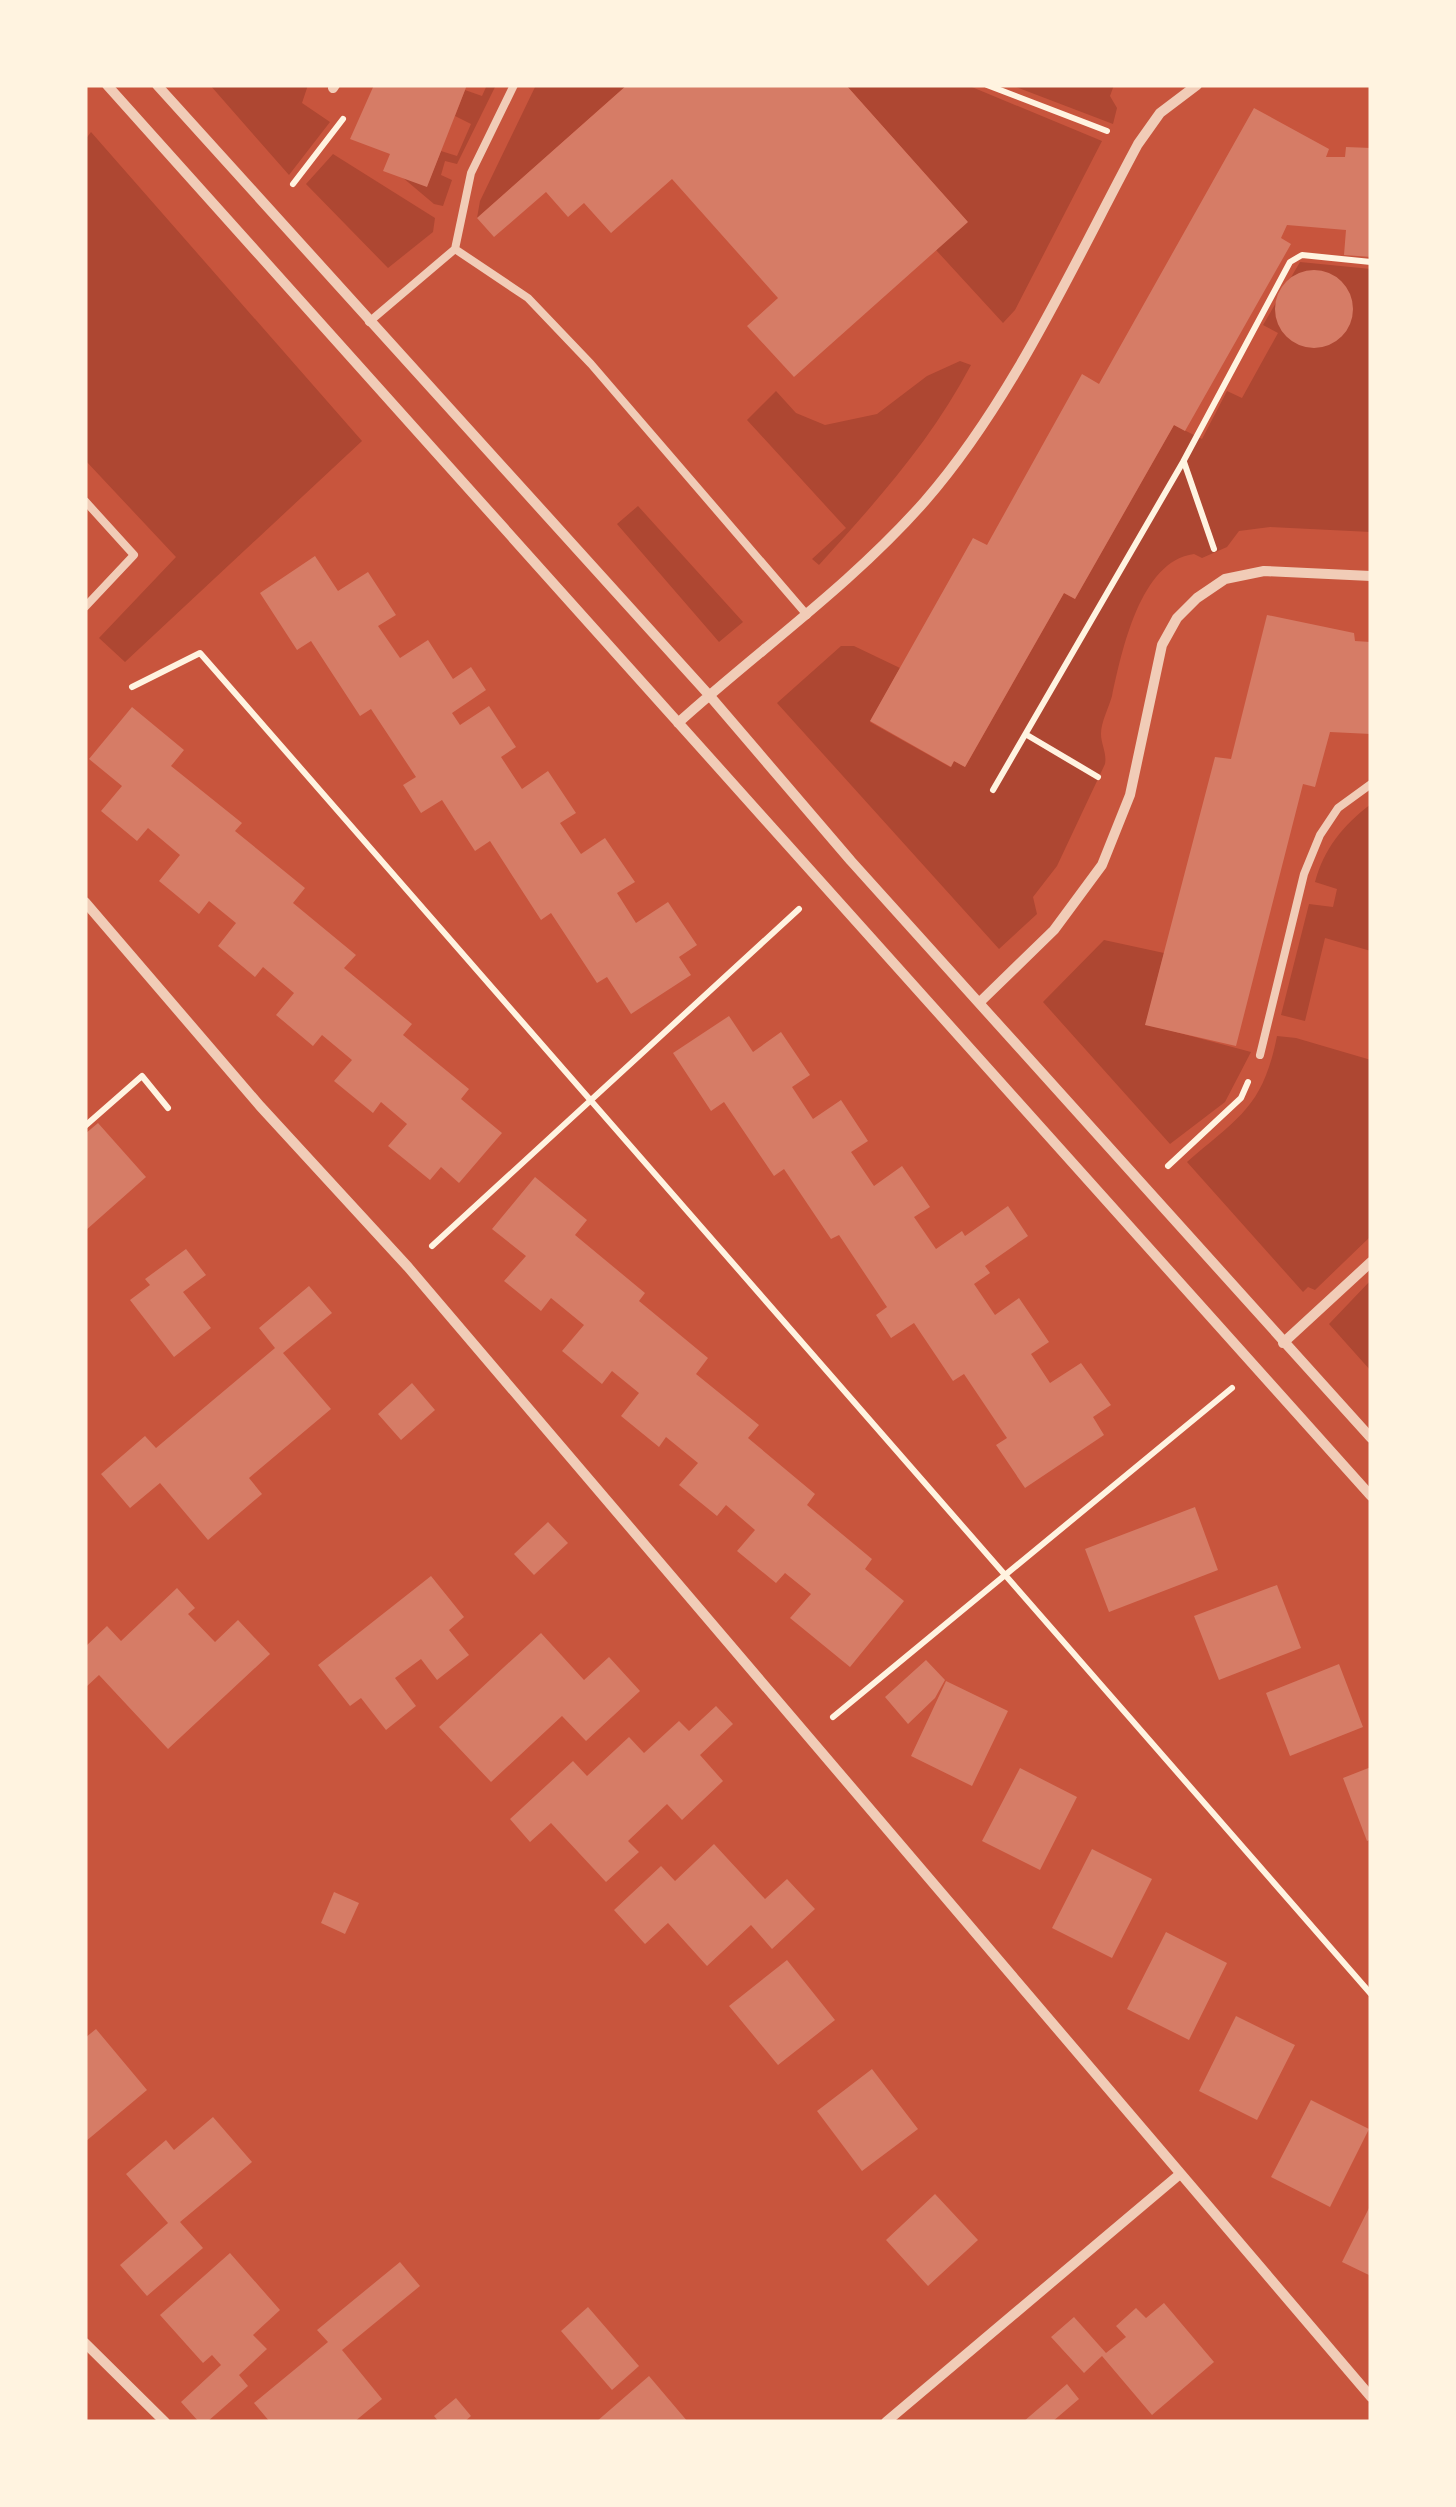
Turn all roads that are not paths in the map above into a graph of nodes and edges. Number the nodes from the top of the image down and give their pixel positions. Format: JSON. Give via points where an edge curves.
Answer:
{"nodes":[{"id":1,"x":107,"y":85,"type":"edge"},
{"id":2,"x":157,"y":85,"type":"edge"},
{"id":3,"x":514,"y":85,"type":"edge"},
{"id":4,"x":1197,"y":85,"type":"edge"},
{"id":5,"x":454,"y":249,"type":"junction"},
{"id":6,"x":370,"y":322,"type":"junction"},
{"id":7,"x":85,"y":501,"type":"edge"},
{"id":8,"x":1371,"y":576,"type":"edge"},
{"id":9,"x":85,"y":607,"type":"edge"},
{"id":10,"x":807,"y":616,"type":"junction"},
{"id":11,"x":708,"y":695,"type":"junction"},
{"id":12,"x":678,"y":723,"type":"junction"},
{"id":13,"x":1371,"y":784,"type":"edge"},
{"id":14,"x":85,"y":902,"type":"edge"},
{"id":15,"x":980,"y":1002,"type":"junction"},
{"id":16,"x":1260,"y":1054,"type":"road end"},
{"id":17,"x":1371,"y":1262,"type":"edge"},
{"id":18,"x":1283,"y":1343,"type":"junction"},
{"id":19,"x":1371,"y":1438,"type":"edge"},
{"id":20,"x":1371,"y":1496,"type":"edge"},
{"id":21,"x":1180,"y":2174,"type":"junction"},
{"id":22,"x":85,"y":2343,"type":"edge"},
{"id":23,"x":1371,"y":2397,"type":"edge"},
{"id":24,"x":165,"y":2422,"type":"edge"},
{"id":25,"x":886,"y":2422,"type":"edge"}],
"edges":[{"from":1,"to":12,"type":"street"},
{"from":2,"to":6,"type":"street"},
{"from":3,"to":5,"type":"lane","via":[[471,173]]},
{"from":4,"to":10,"type":"street","via":[[1160,114],[1138,144],[970,444],[926,500]]},
{"from":5,"to":6,"type":"lane"},
{"from":5,"to":10,"type":"lane","via":[[528,298]]},
{"from":6,"to":11,"type":"street"},
{"from":7,"to":9,"type":"lane","via":[[134,555]]},
{"from":8,"to":15,"type":"street","via":[[1264,570],[1225,578],[1177,618],[1162,645],[1130,795],[1102,865],[1054,930]]},
{"from":10,"to":11,"type":"street"},
{"from":11,"to":12,"type":"street"},
{"from":11,"to":15,"type":"street"},
{"from":12,"to":20,"type":"street"},
{"from":13,"to":16,"type":"lane","via":[[1338,808],[1320,835],[1304,874]]},
{"from":14,"to":21,"type":"street","via":[[421,1282]]},
{"from":15,"to":18,"type":"street"},
{"from":17,"to":18,"type":"street"},
{"from":18,"to":19,"type":"street"},
{"from":21,"to":23,"type":"street"},
{"from":21,"to":25,"type":"street"},
{"from":22,"to":24,"type":"street"}]}
